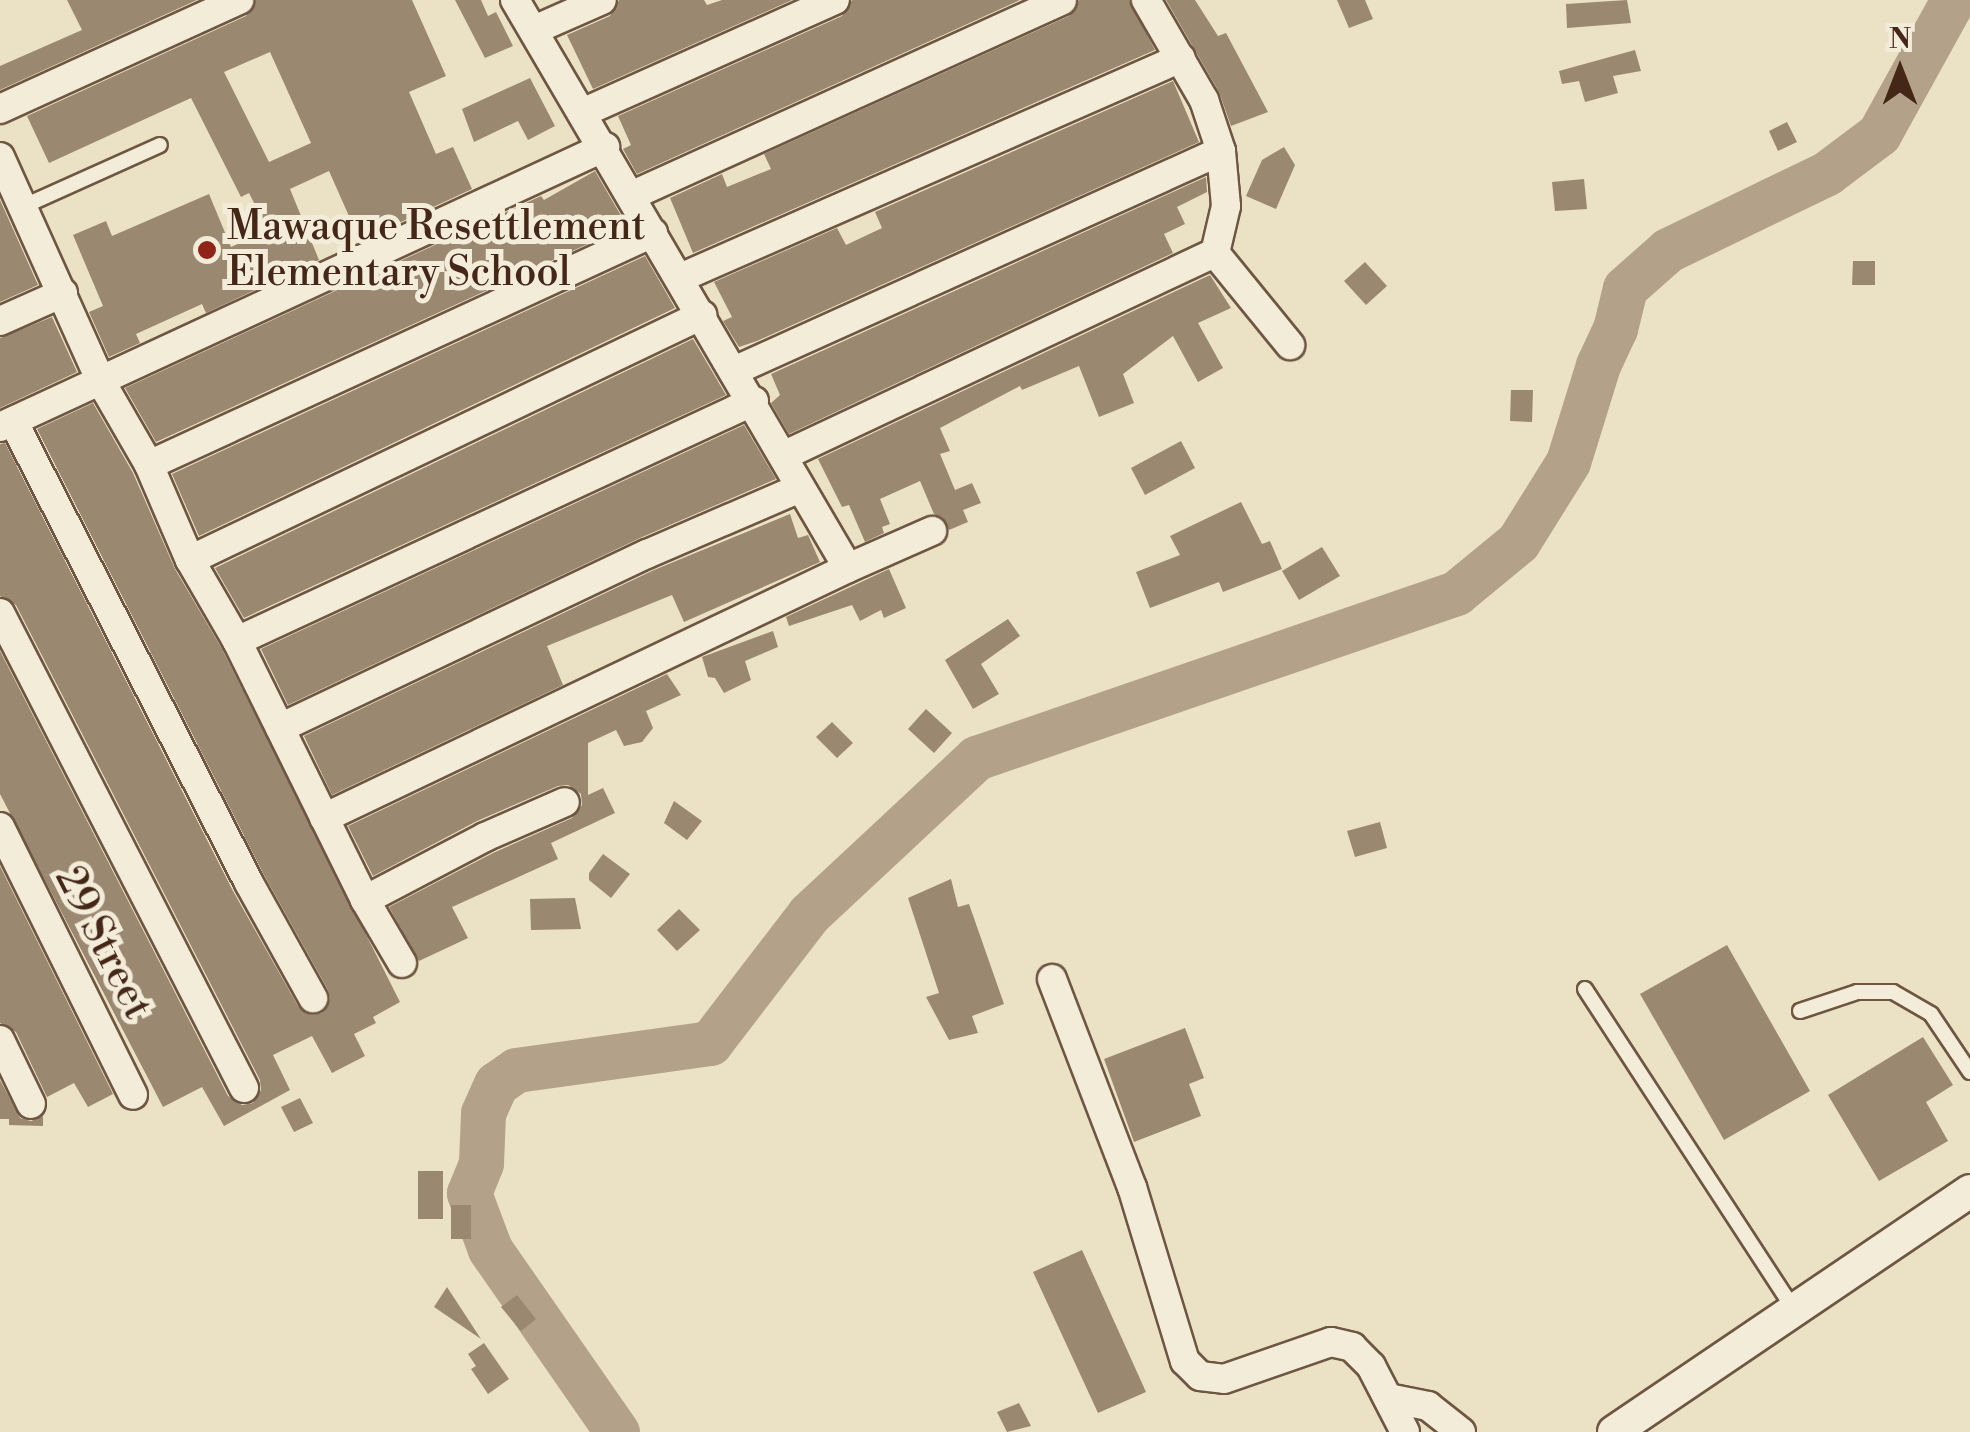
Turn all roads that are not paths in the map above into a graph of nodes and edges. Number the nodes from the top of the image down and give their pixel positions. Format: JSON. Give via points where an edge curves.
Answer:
{"nodes":[{"id":1,"x":239,"y":0,"type":"edge"},
{"id":2,"x":516,"y":0,"type":"edge"},
{"id":3,"x":602,"y":0,"type":"edge"},
{"id":4,"x":835,"y":0,"type":"edge"},
{"id":5,"x":1062,"y":0,"type":"edge"},
{"id":6,"x":1146,"y":0,"type":"edge"},
{"id":7,"x":534,"y":30,"type":"junction"},
{"id":8,"x":1181,"y":58,"type":"junction"},
{"id":9,"x":0,"y":109,"type":"edge"},
{"id":10,"x":582,"y":113,"type":"junction"},
{"id":11,"x":160,"y":145,"type":"dead end"},
{"id":12,"x":604,"y":147,"type":"junction"},
{"id":13,"x":1221,"y":152,"type":"junction"},
{"id":14,"x":0,"y":157,"type":"edge"},
{"id":15,"x":633,"y":195,"type":"junction"},
{"id":16,"x":11,"y":212,"type":"edge"},
{"id":17,"x":653,"y":232,"type":"junction"},
{"id":18,"x":1214,"y":253,"type":"junction"},
{"id":19,"x":680,"y":278,"type":"junction"},
{"id":20,"x":63,"y":292,"type":"junction"},
{"id":21,"x":702,"y":314,"type":"junction"},
{"id":22,"x":0,"y":321,"type":"edge"},
{"id":23,"x":1290,"y":345,"type":"dead end"},
{"id":24,"x":736,"y":370,"type":"junction"},
{"id":25,"x":100,"y":380,"type":"junction"},
{"id":26,"x":754,"y":402,"type":"junction"},
{"id":27,"x":7,"y":424,"type":"edge"},
{"id":28,"x":785,"y":455,"type":"junction"},
{"id":29,"x":149,"y":465,"type":"junction"},
{"id":30,"x":800,"y":488,"type":"junction"},
{"id":31,"x":932,"y":531,"type":"dead end"},
{"id":32,"x":190,"y":560,"type":"junction"},
{"id":33,"x":848,"y":568,"type":"junction"},
{"id":34,"x":0,"y":613,"type":"edge"},
{"id":35,"x":237,"y":641,"type":"junction"},
{"id":36,"x":280,"y":728,"type":"junction"},
{"id":37,"x":565,"y":802,"type":"dead end"},
{"id":38,"x":324,"y":818,"type":"junction"},
{"id":39,"x":0,"y":827,"type":"edge"},
{"id":40,"x":365,"y":900,"type":"junction"},
{"id":41,"x":402,"y":963,"type":"dead end"},
{"id":42,"x":1052,"y":979,"type":"dead end"},
{"id":43,"x":1585,"y":988,"type":"dead end"},
{"id":44,"x":314,"y":998,"type":"dead end"},
{"id":45,"x":1800,"y":1010,"type":"dead end"},
{"id":46,"x":0,"y":1040,"type":"edge"},
{"id":47,"x":1970,"y":1072,"type":"edge"},
{"id":48,"x":244,"y":1088,"type":"dead end"},
{"id":49,"x":133,"y":1095,"type":"dead end"},
{"id":50,"x":31,"y":1104,"type":"dead end"},
{"id":51,"x":1970,"y":1191,"type":"edge"},
{"id":52,"x":1793,"y":1308,"type":"junction"},
{"id":53,"x":1388,"y":1398,"type":"junction"},
{"id":54,"x":1405,"y":1432,"type":"edge"},
{"id":55,"x":1461,"y":1432,"type":"edge"},
{"id":56,"x":1614,"y":1432,"type":"edge"}],
"edges":[{"from":1,"to":9,"type":"street"},
{"from":2,"to":7,"type":"street"},
{"from":3,"to":7,"type":"street"},
{"from":4,"to":10,"type":"street"},
{"from":5,"to":15,"type":"street"},
{"from":6,"to":8,"type":"street"},
{"from":7,"to":10,"type":"street"},
{"from":8,"to":13,"type":"street"},
{"from":8,"to":19,"type":"street"},
{"from":10,"to":12,"type":"street"},
{"from":11,"to":16,"type":"lane"},
{"from":12,"to":15,"type":"street"},
{"from":12,"to":25,"type":"street"},
{"from":13,"to":18,"type":"street","via":[[1226,206]]},
{"from":13,"to":24,"type":"street"},
{"from":14,"to":16,"type":"street"},
{"from":15,"to":17,"type":"street"},
{"from":16,"to":20,"type":"street"},
{"from":17,"to":19,"type":"street"},
{"from":17,"to":29,"type":"street"},
{"from":18,"to":23,"type":"street"},
{"from":18,"to":28,"type":"street"},
{"from":19,"to":21,"type":"street"},
{"from":20,"to":22,"type":"street"},
{"from":20,"to":25,"type":"street"},
{"from":21,"to":24,"type":"street"},
{"from":21,"to":32,"type":"street"},
{"from":24,"to":26,"type":"street"},
{"from":25,"to":27,"type":"street"},
{"from":25,"to":29,"type":"street"},
{"from":26,"to":28,"type":"street"},
{"from":26,"to":35,"type":"street"},
{"from":27,"to":44,"type":"street"},
{"from":28,"to":30,"type":"street"},
{"from":29,"to":32,"type":"street"},
{"from":30,"to":33,"type":"street"},
{"from":30,"to":36,"type":"street"},
{"from":31,"to":33,"type":"street"},
{"from":32,"to":35,"type":"street"},
{"from":33,"to":38,"type":"street"},
{"from":34,"to":48,"type":"street"},
{"from":35,"to":36,"type":"street"},
{"from":36,"to":38,"type":"street"},
{"from":37,"to":40,"type":"street"},
{"from":38,"to":40,"type":"street"},
{"from":39,"to":49,"type":"street","name":"29 Street"},
{"from":40,"to":41,"type":"street"},
{"from":42,"to":53,"type":"street","via":[[1132,1187],[1185,1361],[1200,1376],[1224,1379],[1331,1342],[1352,1347]]},
{"from":43,"to":52,"type":"lane"},
{"from":45,"to":47,"type":"lane","via":[[1856,992],[1893,992],[1931,1014]]},
{"from":46,"to":50,"type":"street"},
{"from":51,"to":52,"type":"street"},
{"from":52,"to":56,"type":"street"},
{"from":53,"to":54,"type":"street"},
{"from":53,"to":55,"type":"street","via":[[1428,1406]]}]}
